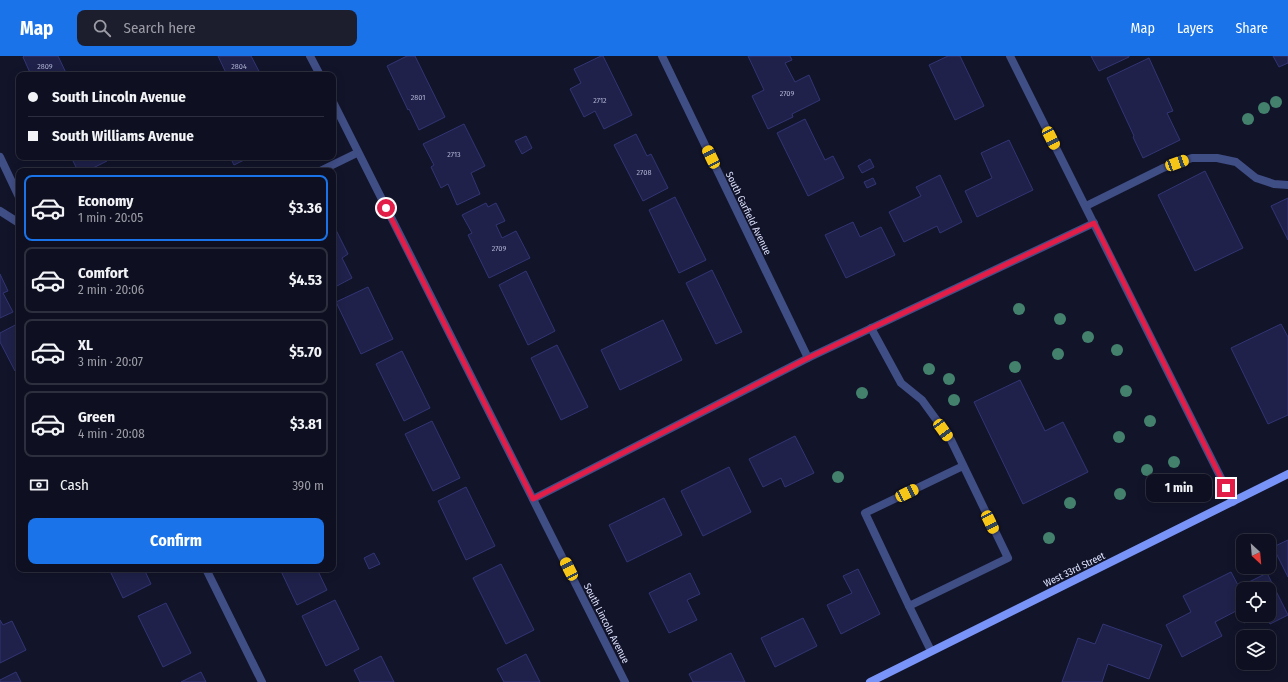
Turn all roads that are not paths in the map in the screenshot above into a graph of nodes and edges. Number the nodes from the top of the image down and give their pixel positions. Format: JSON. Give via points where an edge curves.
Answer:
{"nodes":[{"id":1,"x":310,"y":56,"type":"edge"},
{"id":2,"x":662,"y":56,"type":"edge"},
{"id":3,"x":1010,"y":56,"type":"edge"},
{"id":4,"x":318,"y":72,"type":"edge"},
{"id":5,"x":336,"y":108,"type":"edge"},
{"id":6,"x":357,"y":152,"type":"junction"},
{"id":7,"x":0,"y":157,"type":"edge"},
{"id":8,"x":326,"y":168,"type":"edge"},
{"id":9,"x":1288,"y":185,"type":"edge"},
{"id":10,"x":16,"y":191,"type":"edge"},
{"id":11,"x":1086,"y":206,"type":"junction"},
{"id":12,"x":0,"y":211,"type":"edge"},
{"id":13,"x":16,"y":221,"type":"edge"},
{"id":14,"x":1094,"y":223,"type":"junction"},
{"id":15,"x":871,"y":328,"type":"junction"},
{"id":16,"x":808,"y":358,"type":"junction"},
{"id":17,"x":963,"y":466,"type":"junction"},
{"id":18,"x":1288,"y":474,"type":"edge"},
{"id":19,"x":533,"y":499,"type":"junction"},
{"id":20,"x":1233,"y":502,"type":"junction"},
{"id":21,"x":207,"y":572,"type":"edge"},
{"id":22,"x":909,"y":606,"type":"junction"},
{"id":23,"x":932,"y":651,"type":"junction"},
{"id":24,"x":262,"y":682,"type":"edge"},
{"id":25,"x":625,"y":682,"type":"edge"},
{"id":26,"x":871,"y":682,"type":"edge"}],
"edges":[{"from":1,"to":4,"type":"street"},
{"from":2,"to":16,"type":"street","name":"South Garfield Avenue"},
{"from":3,"to":11,"type":"street"},
{"from":5,"to":6,"type":"street","name":"South Lincoln Avenue"},
{"from":6,"to":8,"type":"street"},
{"from":6,"to":19,"type":"street","name":"South Lincoln Avenue"},
{"from":7,"to":10,"type":"street"},
{"from":9,"to":11,"type":"street","via":[[1274,184],[1256,178],[1236,162],[1217,158],[1192,158],[1163,168]]},
{"from":11,"to":14,"type":"street"},
{"from":12,"to":13,"type":"street"},
{"from":14,"to":15,"type":"street"},
{"from":14,"to":20,"type":"street"},
{"from":15,"to":16,"type":"street"},
{"from":15,"to":17,"type":"street","via":[[901,383],[922,400],[951,440]]},
{"from":16,"to":19,"type":"street"},
{"from":17,"to":22,"type":"street","via":[[865,513]]},
{"from":17,"to":22,"type":"street","via":[[1008,558]]},
{"from":18,"to":20,"type":"street","name":"West 33rd Street"},
{"from":19,"to":25,"type":"street","name":"South Lincoln Avenue"},
{"from":20,"to":23,"type":"street","name":"West 33rd Street"},
{"from":21,"to":24,"type":"street"},
{"from":22,"to":23,"type":"street"},
{"from":23,"to":26,"type":"street","name":"West 33rd Street"}]}
